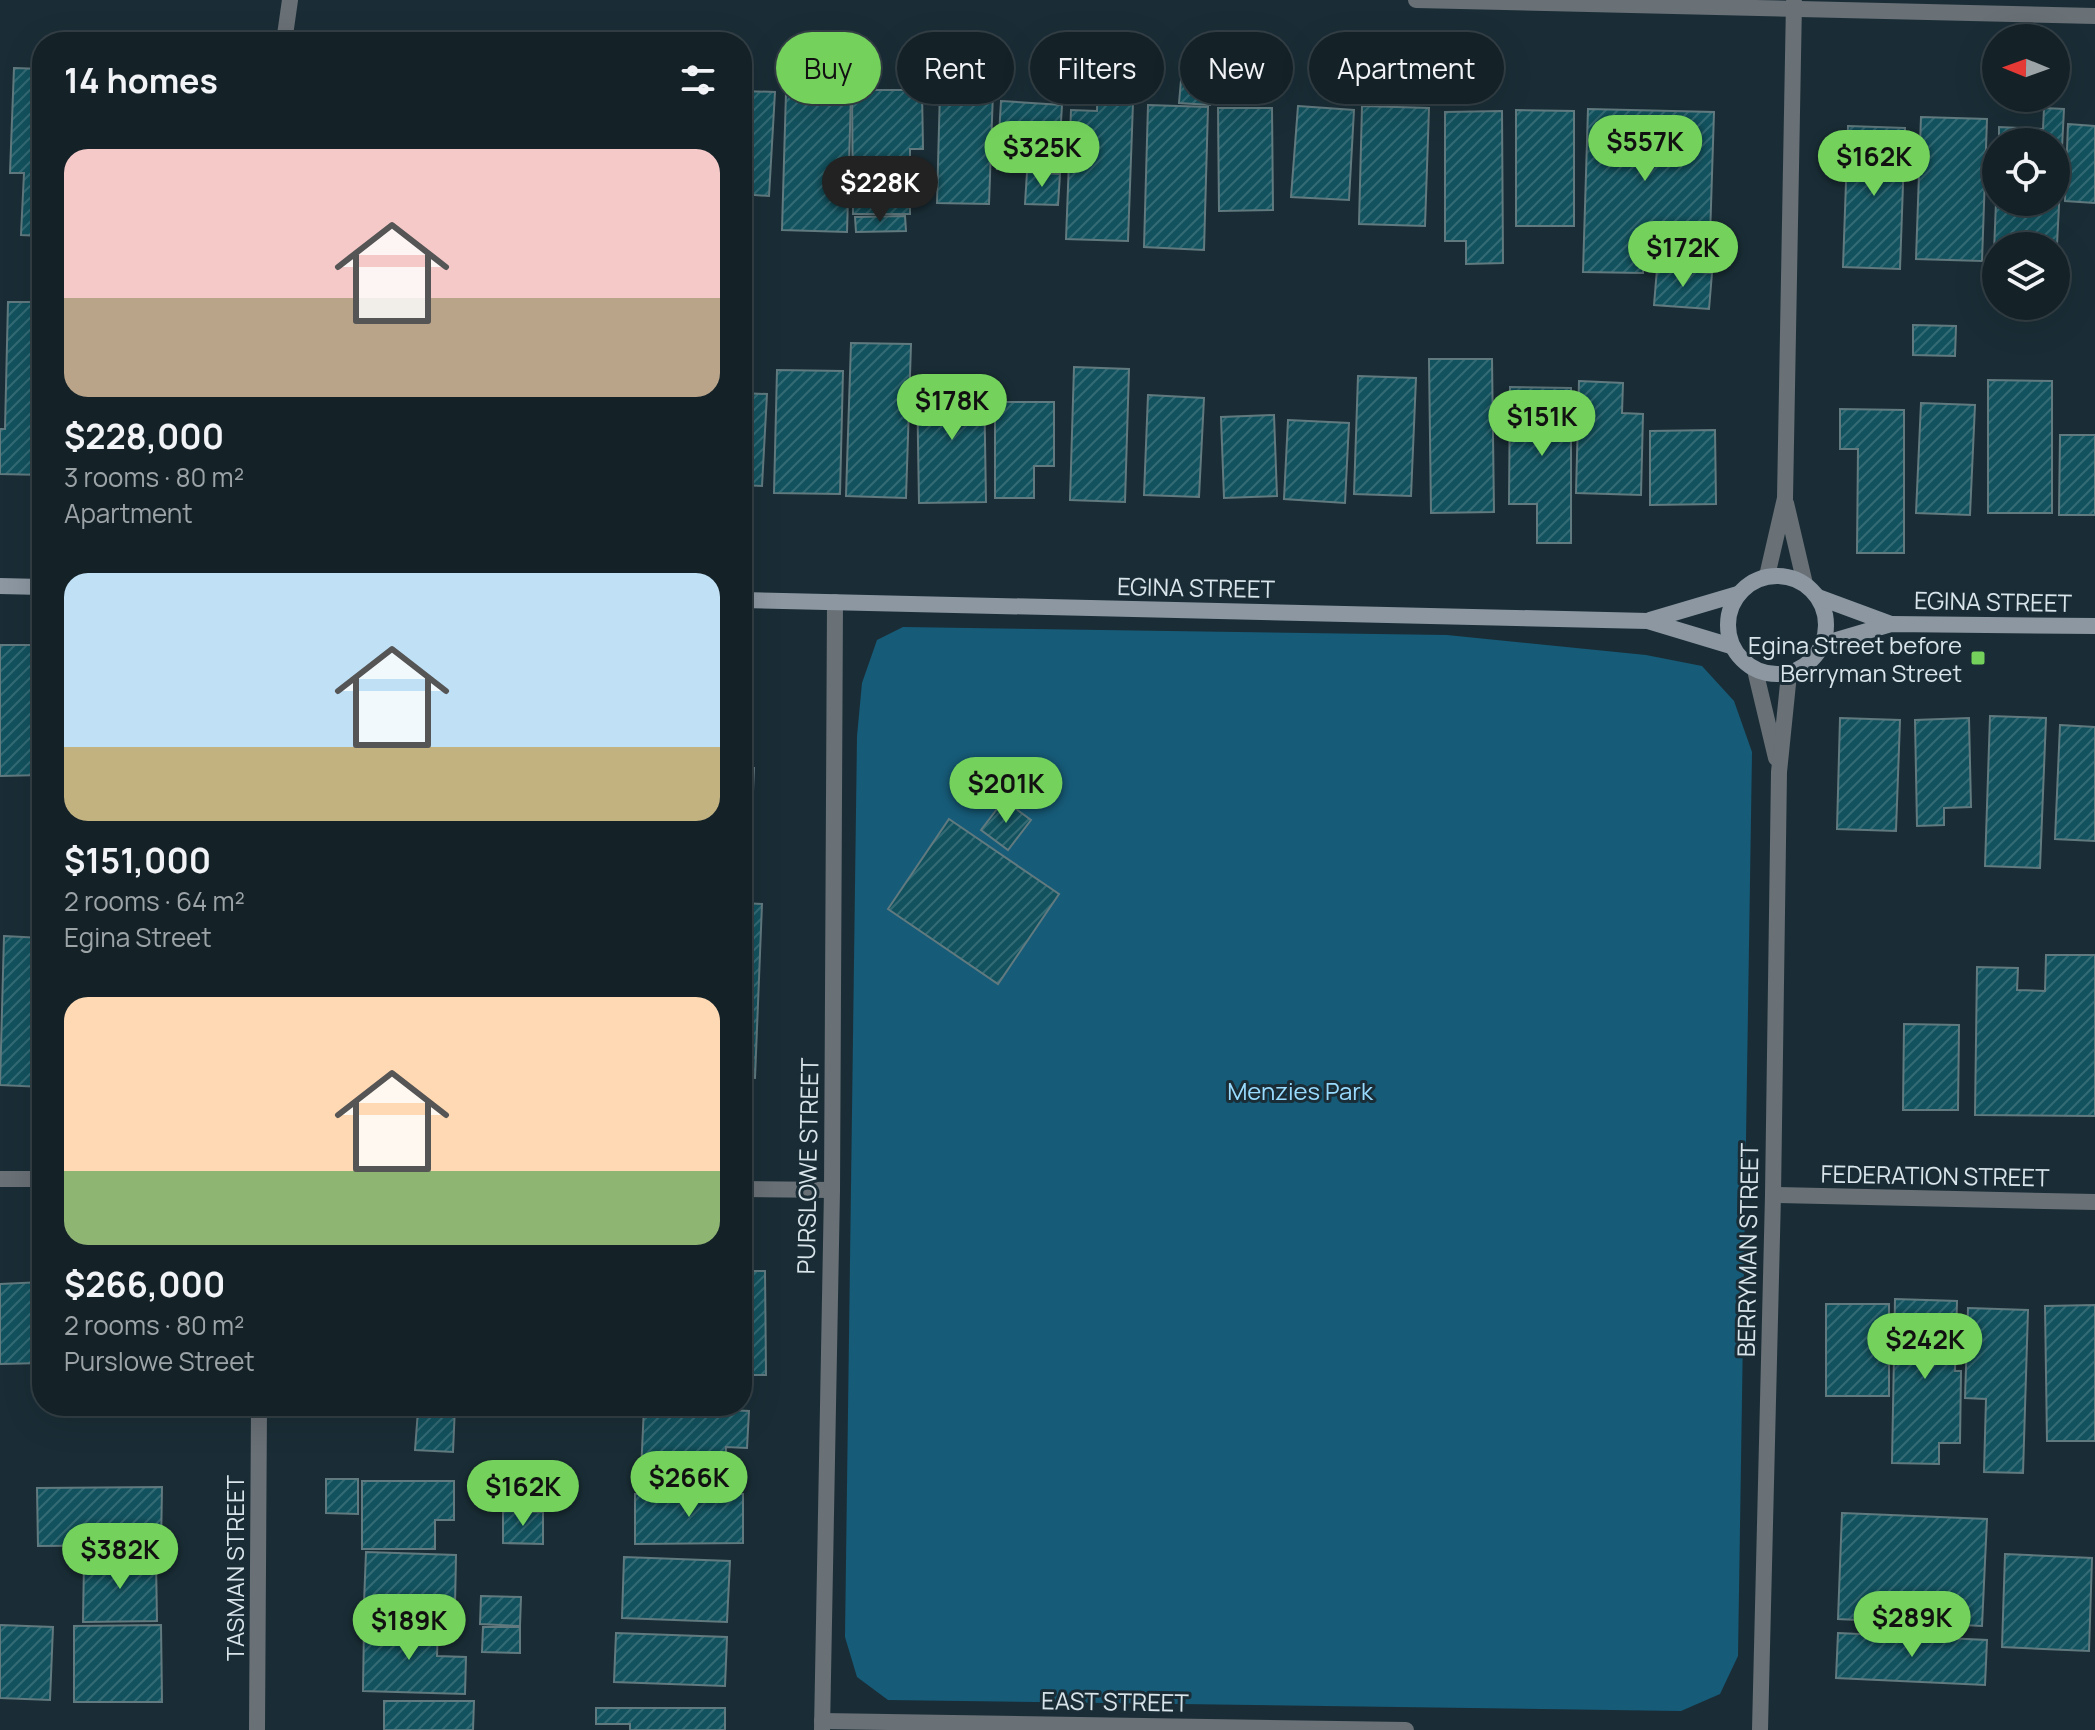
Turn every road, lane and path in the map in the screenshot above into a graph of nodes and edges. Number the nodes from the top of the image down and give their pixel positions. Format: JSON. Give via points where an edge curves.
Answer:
{"nodes":[{"id":1,"x":290,"y":0,"type":"edge"},
{"id":2,"x":1416,"y":0,"type":"edge"},
{"id":3,"x":1794,"y":5,"type":"edge"},
{"id":4,"x":2095,"y":16,"type":"edge"},
{"id":5,"x":285,"y":32,"type":"edge"},
{"id":6,"x":1785,"y":498,"type":"junction"},
{"id":7,"x":1767,"y":576,"type":"junction"},
{"id":8,"x":1805,"y":584,"type":"junction"},
{"id":9,"x":0,"y":586,"type":"edge"},
{"id":10,"x":32,"y":587,"type":"edge"},
{"id":11,"x":1738,"y":594,"type":"junction"},
{"id":12,"x":1818,"y":597,"type":"junction"},
{"id":13,"x":752,"y":600,"type":"edge"},
{"id":14,"x":835,"y":602,"type":"junction"},
{"id":15,"x":1648,"y":621,"type":"junction"},
{"id":16,"x":1891,"y":624,"type":"junction"},
{"id":17,"x":2095,"y":626,"type":"edge"},
{"id":18,"x":1823,"y":644,"type":"junction"},
{"id":19,"x":1731,"y":646,"type":"junction"},
{"id":20,"x":1755,"y":670,"type":"junction"},
{"id":21,"x":1789,"y":674,"type":"junction"},
{"id":22,"x":1779,"y":772,"type":"junction"},
{"id":23,"x":0,"y":1179,"type":"edge"},
{"id":24,"x":32,"y":1179,"type":"edge"},
{"id":25,"x":752,"y":1189,"type":"edge"},
{"id":26,"x":832,"y":1190,"type":"junction"},
{"id":27,"x":1773,"y":1195,"type":"junction"},
{"id":28,"x":2095,"y":1202,"type":"edge"},
{"id":29,"x":259,"y":1416,"type":"edge"},
{"id":30,"x":822,"y":1725,"type":"edge"},
{"id":31,"x":257,"y":1730,"type":"edge"},
{"id":32,"x":1406,"y":1730,"type":"edge"},
{"id":33,"x":1760,"y":1730,"type":"edge"}],
"edges":[{"from":1,"to":5,"type":"street"},
{"from":2,"to":3,"type":"street"},
{"from":3,"to":4,"type":"street"},
{"from":3,"to":6,"type":"street"},
{"from":6,"to":7,"type":"street"},
{"from":6,"to":8,"type":"street"},
{"from":7,"to":8,"type":"street"},
{"from":7,"to":11,"type":"street"},
{"from":8,"to":12,"type":"street"},
{"from":9,"to":10,"type":"street"},
{"from":11,"to":15,"type":"street","name":"EGINA STREET"},
{"from":11,"to":19,"type":"street","via":[[1727,619]]},
{"from":12,"to":16,"type":"street","name":"EGINA STREET"},
{"from":12,"to":18,"type":"street","via":[[1825,611]]},
{"from":13,"to":14,"type":"street","name":"EGINA STREET"},
{"from":14,"to":15,"type":"street","name":"EGINA STREET"},
{"from":14,"to":26,"type":"street","name":"PURSLOWE STREET"},
{"from":15,"to":19,"type":"street","name":"EGINA STREET"},
{"from":16,"to":17,"type":"street","name":"EGINA STREET"},
{"from":16,"to":18,"type":"street","name":"EGINA STREET"},
{"from":18,"to":21,"type":"street","via":[[1803,668]]},
{"from":19,"to":20,"type":"street"},
{"from":20,"to":21,"type":"street"},
{"from":20,"to":22,"type":"street","name":"BERRYMAN STREET"},
{"from":21,"to":22,"type":"street","name":"BERRYMAN STREET"},
{"from":22,"to":27,"type":"street","name":"BERRYMAN STREET"},
{"from":23,"to":24,"type":"street"},
{"from":25,"to":26,"type":"street"},
{"from":26,"to":30,"type":"street","name":"PURSLOWE STREET"},
{"from":27,"to":28,"type":"street","name":"FEDERATION STREET"},
{"from":27,"to":33,"type":"street","name":"BERRYMAN STREET"},
{"from":29,"to":31,"type":"street","name":"TASMAN STREET"},
{"from":30,"to":32,"type":"street","name":"EAST STREET"}]}
